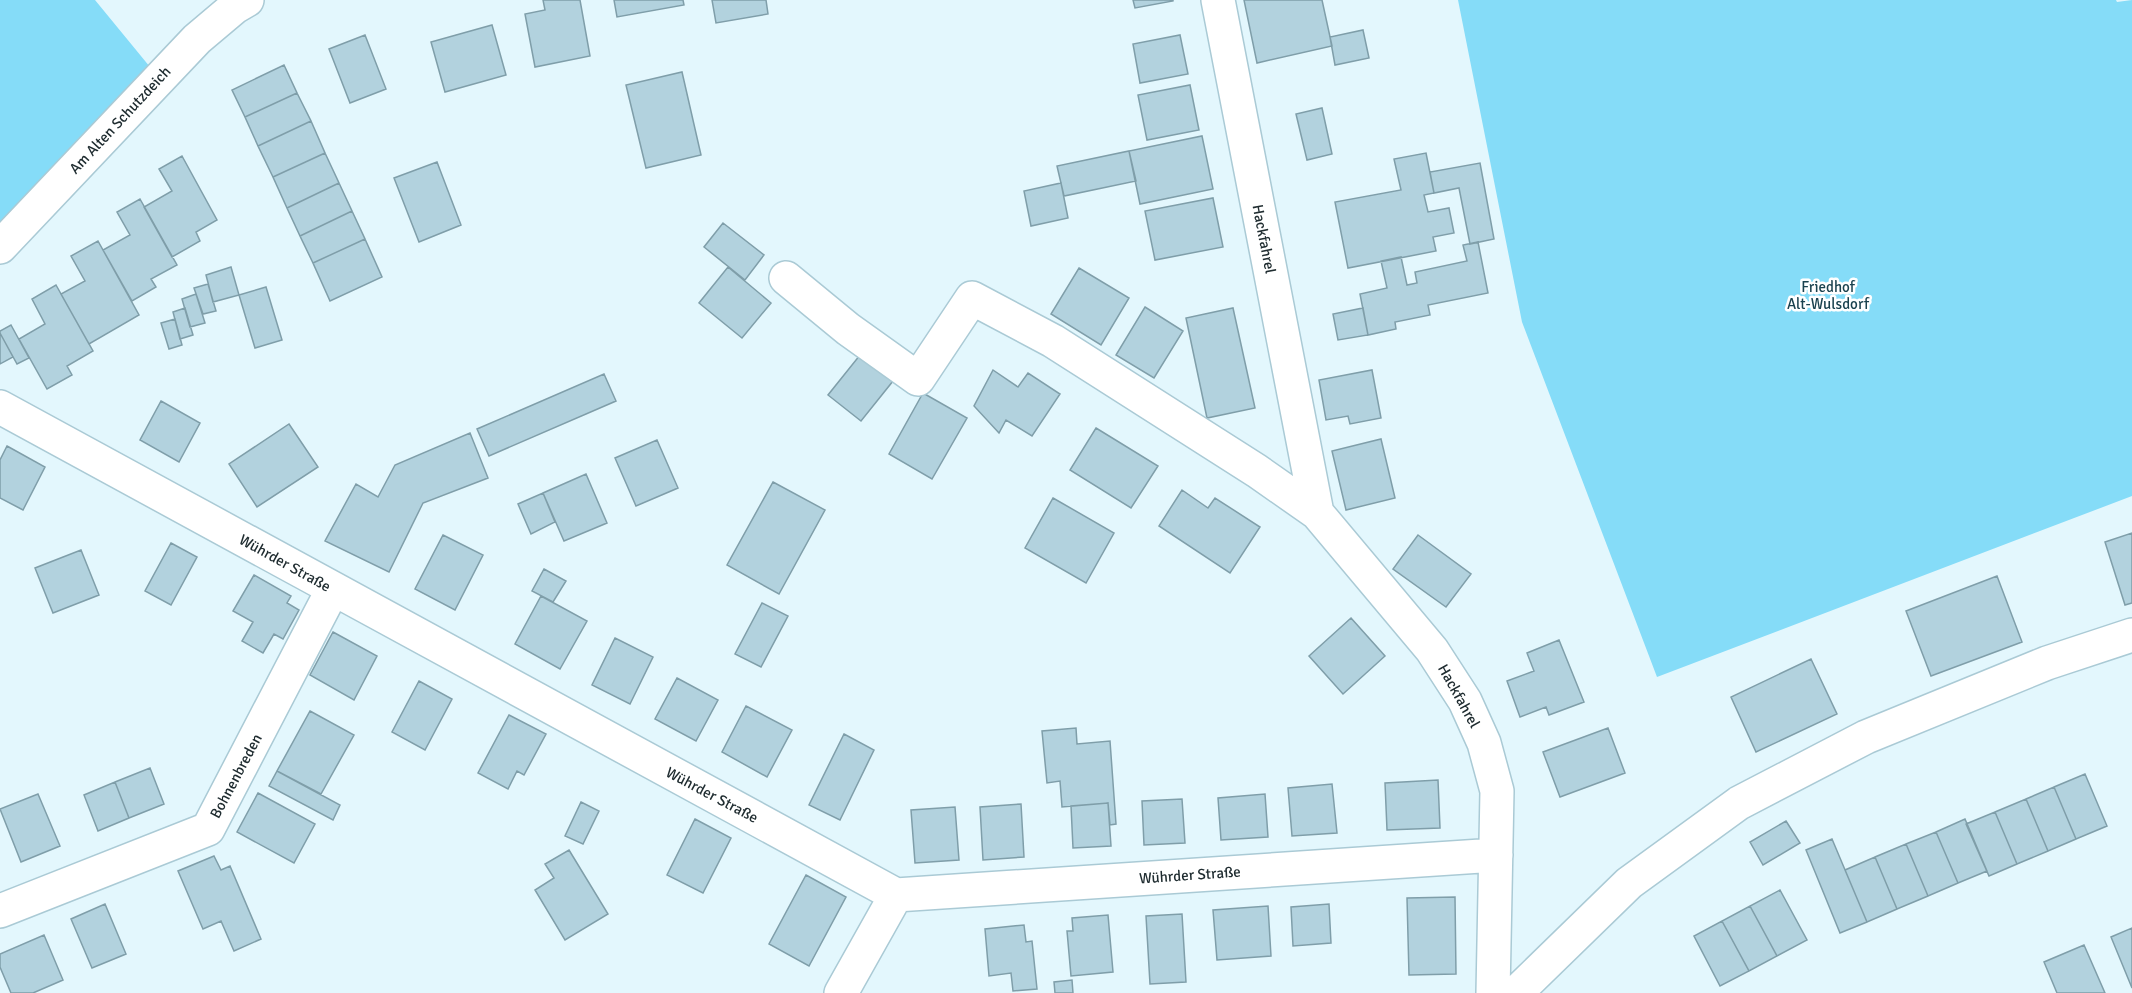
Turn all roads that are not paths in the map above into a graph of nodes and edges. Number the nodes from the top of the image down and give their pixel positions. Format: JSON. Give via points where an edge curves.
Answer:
{"nodes":[{"id":1,"x":247,"y":0,"type":"edge"},
{"id":2,"x":1218,"y":0,"type":"edge"},
{"id":3,"x":0,"y":247,"type":"edge"},
{"id":4,"x":786,"y":278,"type":"dead end"},
{"id":5,"x":0,"y":407,"type":"edge"},
{"id":6,"x":1317,"y":513,"type":"junction"},
{"id":7,"x":333,"y":590,"type":"junction"},
{"id":8,"x":2132,"y":635,"type":"edge"},
{"id":9,"x":1496,"y":855,"type":"junction"},
{"id":10,"x":896,"y":895,"type":"junction"},
{"id":11,"x":0,"y":911,"type":"edge"},
{"id":12,"x":841,"y":993,"type":"edge"},
{"id":13,"x":1492,"y":993,"type":"edge"},
{"id":14,"x":1516,"y":993,"type":"edge"}],
"edges":[{"from":1,"to":3,"type":"street","name":"Am Alten Schutzdeich","via":[[197,39]]},
{"from":2,"to":6,"type":"street","name":"Hackfahrel"},
{"from":4,"to":6,"type":"street","name":"Hackfahrel","via":[[918,379],[972,298],[1053,341]]},
{"from":5,"to":7,"type":"street","name":"Wührder Straße"},
{"from":6,"to":9,"type":"street","name":"Hackfahrel","via":[[1432,650],[1465,701],[1484,743],[1497,791]]},
{"from":7,"to":10,"type":"street","name":"Wührder Straße"},
{"from":7,"to":11,"type":"street","name":"Bohnenbreden","via":[[208,829]]},
{"from":8,"to":14,"type":"street","via":[[2047,663],[1866,737],[1739,802],[1629,883]]},
{"from":9,"to":10,"type":"street","name":"Wührder Straße"},
{"from":9,"to":13,"type":"street","name":"Hackfahrel"},
{"from":10,"to":12,"type":"street"}]}
